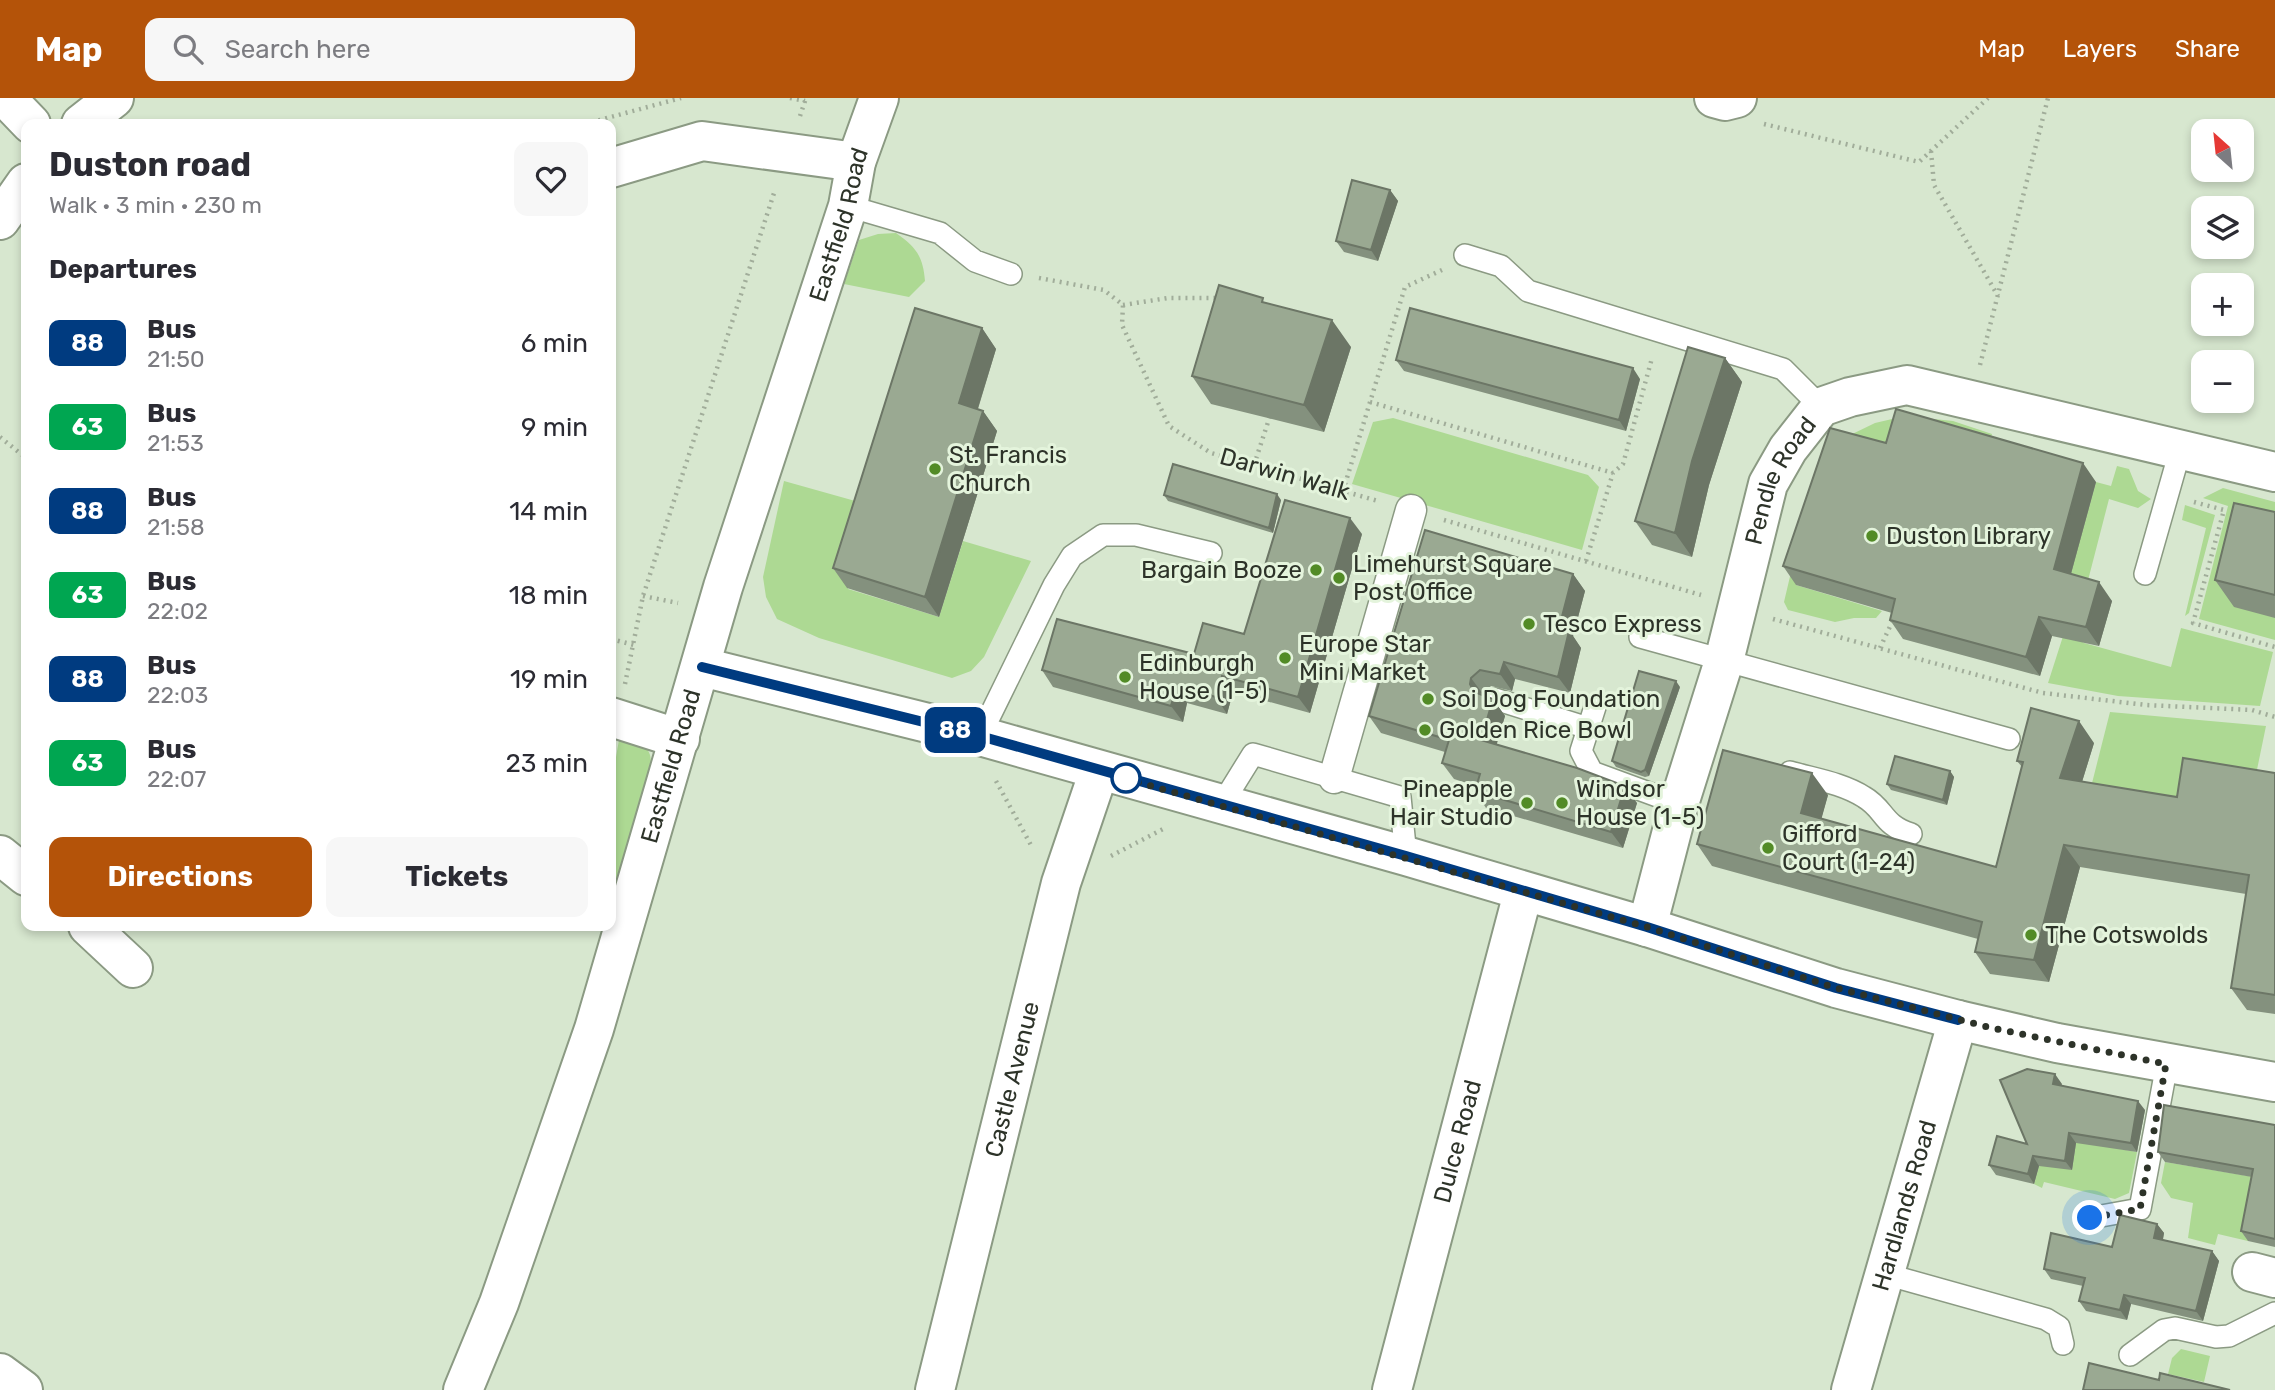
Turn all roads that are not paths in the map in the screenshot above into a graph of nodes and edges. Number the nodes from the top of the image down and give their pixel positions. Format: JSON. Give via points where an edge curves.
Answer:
{"nodes":[{"id":1,"x":6,"y":98,"type":"edge"},
{"id":2,"x":114,"y":98,"type":"edge"},
{"id":3,"x":879,"y":98,"type":"edge"},
{"id":4,"x":26,"y":119,"type":"edge"},
{"id":5,"x":87,"y":119,"type":"edge"},
{"id":6,"x":856,"y":162,"type":"junction"},
{"id":7,"x":616,"y":167,"type":"edge"},
{"id":8,"x":21,"y":190,"type":"edge"},
{"id":9,"x":848,"y":206,"type":"junction"},
{"id":10,"x":0,"y":220,"type":"edge"},
{"id":11,"x":1465,"y":255,"type":"road end"},
{"id":12,"x":1011,"y":274,"type":"road end"},
{"id":13,"x":1821,"y":407,"type":"junction"},
{"id":14,"x":2180,"y":451,"type":"junction"},
{"id":15,"x":2275,"y":472,"type":"edge"},
{"id":16,"x":1411,"y":510,"type":"road end"},
{"id":17,"x":1210,"y":554,"type":"dead end"},
{"id":18,"x":2145,"y":574,"type":"dead end"},
{"id":19,"x":1640,"y":636,"type":"dead end"},
{"id":20,"x":1724,"y":661,"type":"junction"},
{"id":21,"x":702,"y":667,"type":"junction"},
{"id":22,"x":1495,"y":699,"type":"edge"},
{"id":23,"x":1595,"y":707,"type":"dead end"},
{"id":24,"x":616,"y":719,"type":"edge"},
{"id":25,"x":1588,"y":728,"type":"junction"},
{"id":26,"x":980,"y":736,"type":"junction"},
{"id":27,"x":680,"y":739,"type":"junction"},
{"id":28,"x":2009,"y":739,"type":"dead end"},
{"id":29,"x":1767,"y":765,"type":"edge"},
{"id":30,"x":1099,"y":771,"type":"junction"},
{"id":31,"x":1335,"y":778,"type":"junction"},
{"id":32,"x":1222,"y":804,"type":"junction"},
{"id":33,"x":1679,"y":804,"type":"junction"},
{"id":34,"x":1911,"y":834,"type":"dead end"},
{"id":35,"x":0,"y":855,"type":"edge"},
{"id":36,"x":1406,"y":856,"type":"junction"},
{"id":37,"x":21,"y":872,"type":"edge"},
{"id":38,"x":1523,"y":893,"type":"junction"},
{"id":39,"x":1647,"y":927,"type":"junction"},
{"id":40,"x":93,"y":931,"type":"edge"},
{"id":41,"x":133,"y":968,"type":"dead end"},
{"id":42,"x":1958,"y":1020,"type":"junction"},
{"id":43,"x":2166,"y":1064,"type":"junction"},
{"id":44,"x":2275,"y":1082,"type":"edge"},
{"id":45,"x":2090,"y":1218,"type":"dead end"},
{"id":46,"x":1885,"y":1274,"type":"junction"},
{"id":47,"x":2275,"y":1313,"type":"edge"},
{"id":48,"x":2063,"y":1344,"type":"dead end"},
{"id":49,"x":2130,"y":1355,"type":"dead end"},
{"id":50,"x":0,"y":1373,"type":"edge"},
{"id":51,"x":23,"y":1390,"type":"edge"},
{"id":52,"x":463,"y":1390,"type":"edge"},
{"id":53,"x":935,"y":1390,"type":"edge"},
{"id":54,"x":1392,"y":1390,"type":"edge"},
{"id":55,"x":1852,"y":1390,"type":"edge"}],
"edges":[{"from":1,"to":4,"type":"street"},
{"from":2,"to":5,"type":"street"},
{"from":3,"to":6,"type":"street","name":"Eastfield Road"},
{"from":6,"to":7,"type":"street","via":[[702,141]]},
{"from":6,"to":9,"type":"street","name":"Eastfield Road"},
{"from":8,"to":10,"type":"street"},
{"from":9,"to":12,"type":"lane","via":[[940,233],[975,261]]},
{"from":9,"to":21,"type":"street","name":"Eastfield Road","via":[[723,587]]},
{"from":11,"to":13,"type":"lane","via":[[1501,267],[1528,291],[1783,369]]},
{"from":13,"to":14,"type":"street","name":"Pendle Road","via":[[1907,385]]},
{"from":13,"to":20,"type":"street","name":"Pendle Road","via":[[1768,484],[1753,612]]},
{"from":14,"to":15,"type":"street","name":"Pendle Road"},
{"from":14,"to":18,"type":"lane"},
{"from":16,"to":31,"type":"street"},
{"from":17,"to":26,"type":"lane","via":[[1136,535],[1103,535],[1073,556],[1054,585]]},
{"from":19,"to":20,"type":"lane"},
{"from":20,"to":28,"type":"lane"},
{"from":20,"to":33,"type":"street","name":"Pendle Road","via":[[1709,752]]},
{"from":21,"to":26,"type":"street"},
{"from":21,"to":27,"type":"street","name":"Eastfield Road"},
{"from":22,"to":25,"type":"lane"},
{"from":23,"to":25,"type":"lane"},
{"from":24,"to":27,"type":"street"},
{"from":25,"to":33,"type":"lane","via":[[1581,751],[1592,772]]},
{"from":26,"to":30,"type":"street"},
{"from":27,"to":52,"type":"street","name":"Eastfield Road","via":[[594,1029],[499,1303]]},
{"from":29,"to":34,"type":"lane","via":[[1866,797],[1894,829]]},
{"from":30,"to":32,"type":"street"},
{"from":30,"to":53,"type":"street","name":"Castle Avenue","via":[[1061,883]]},
{"from":31,"to":32,"type":"lane","via":[[1253,754]]},
{"from":31,"to":36,"type":"lane","via":[[1400,797]]},
{"from":32,"to":36,"type":"street"},
{"from":33,"to":39,"type":"street","name":"Pendle Road"},
{"from":35,"to":37,"type":"street"},
{"from":36,"to":38,"type":"street"},
{"from":38,"to":39,"type":"street"},
{"from":38,"to":54,"type":"street","name":"Dulce Road"},
{"from":39,"to":42,"type":"street","via":[[1836,988]]},
{"from":40,"to":41,"type":"street"},
{"from":42,"to":43,"type":"street"},
{"from":42,"to":46,"type":"street","name":"Hardlands Road"},
{"from":43,"to":44,"type":"street"},
{"from":43,"to":45,"type":"lane","via":[[2140,1209]]},
{"from":46,"to":48,"type":"lane","via":[[2046,1319],[2059,1327]]},
{"from":46,"to":55,"type":"street","name":"Hardlands Road"},
{"from":47,"to":49,"type":"lane","via":[[2229,1336],[2164,1330]]},
{"from":50,"to":51,"type":"street"}]}
